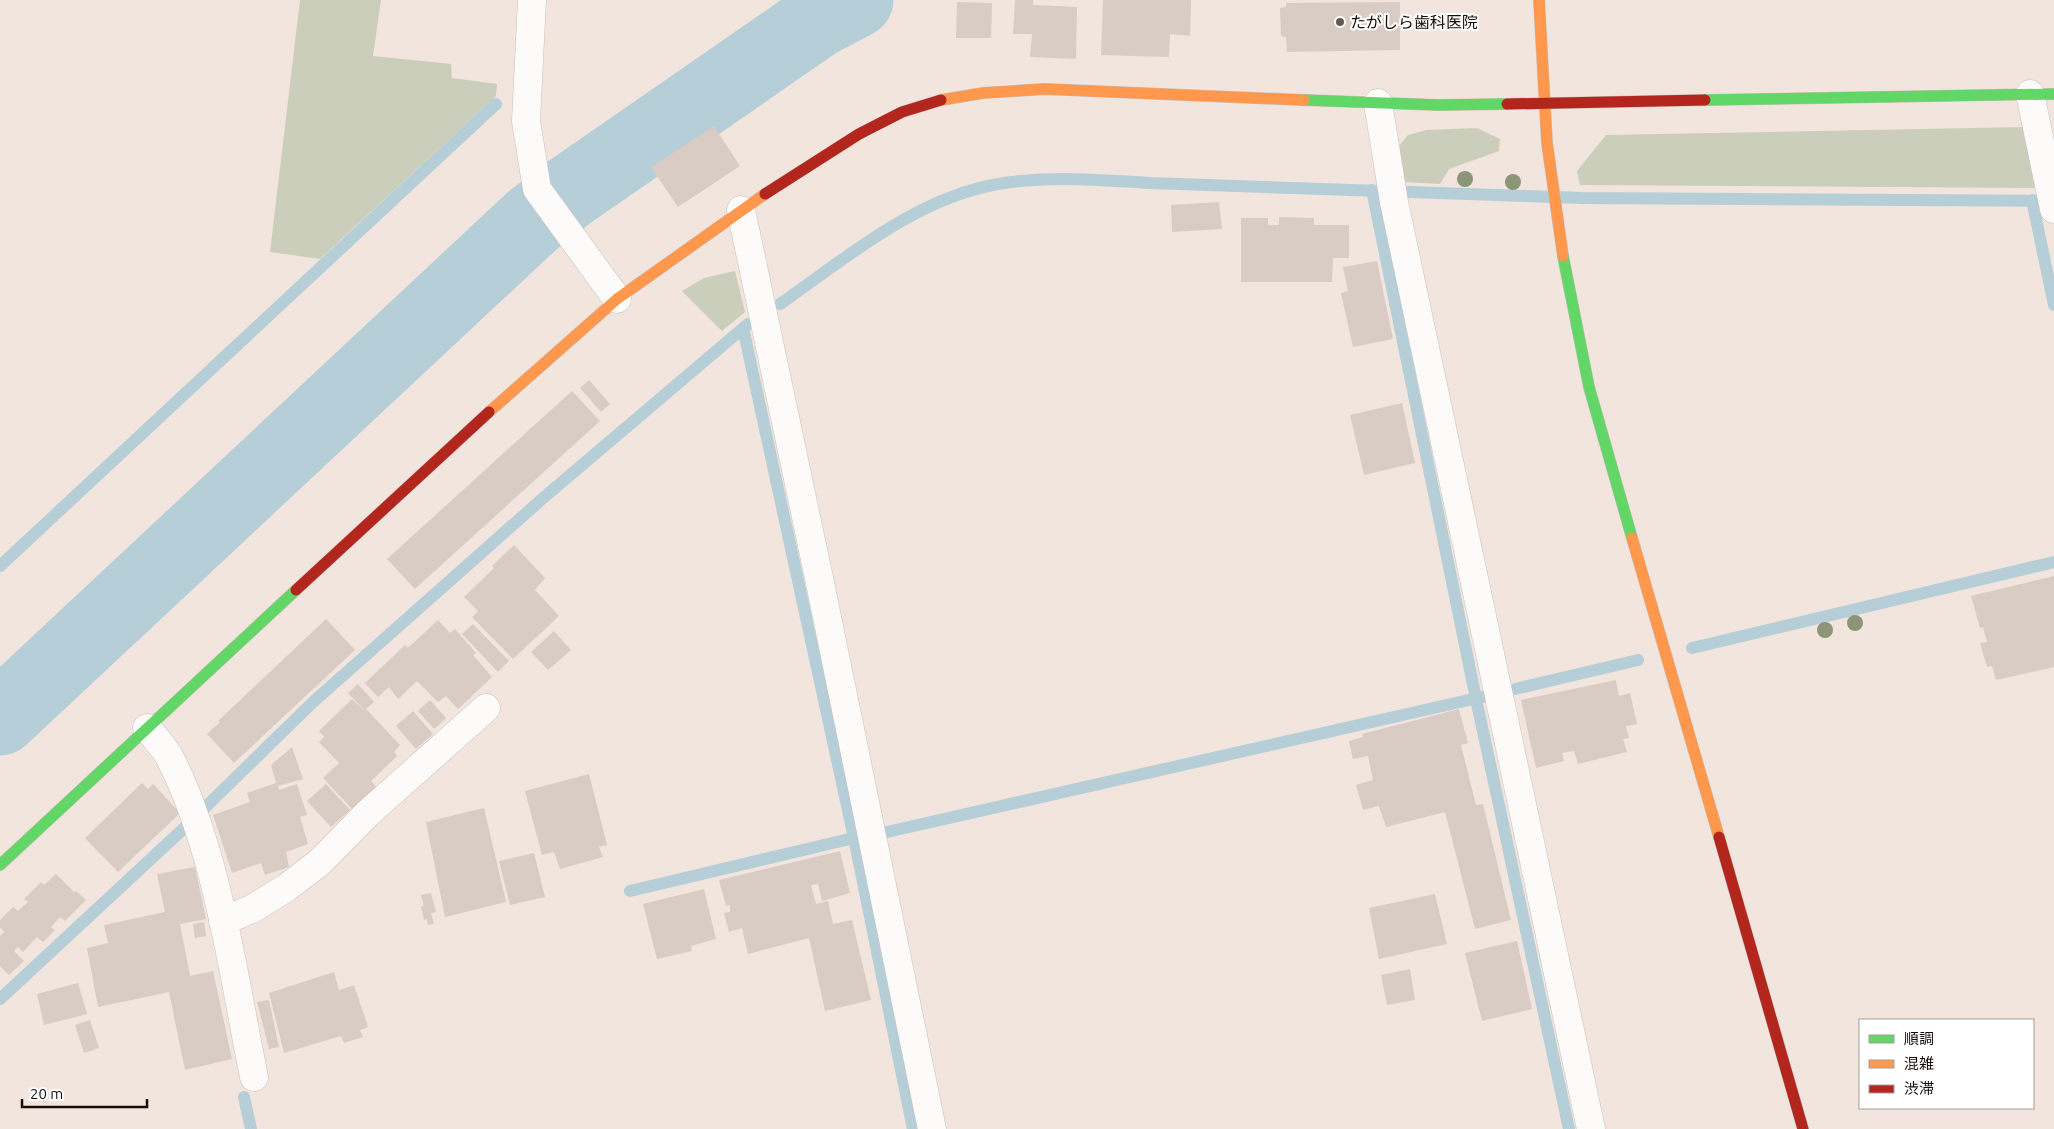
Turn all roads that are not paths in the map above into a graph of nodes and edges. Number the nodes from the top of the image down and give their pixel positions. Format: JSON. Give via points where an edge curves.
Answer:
{"nodes":[{"id":1,"x":532,"y":0,"type":"edge"},
{"id":2,"x":1539,"y":0,"type":"edge"},
{"id":3,"x":2042,"y":94,"type":"edge"},
{"id":4,"x":1378,"y":103,"type":"junction"},
{"id":5,"x":1544,"y":104,"type":"junction"},
{"id":6,"x":2052,"y":196,"type":"edge"},
{"id":7,"x":741,"y":210,"type":"junction"},
{"id":8,"x":617,"y":299,"type":"junction"},
{"id":9,"x":486,"y":708,"type":"dead end"},
{"id":10,"x":148,"y":728,"type":"junction"},
{"id":11,"x":0,"y":865,"type":"edge"},
{"id":12,"x":223,"y":921,"type":"junction"},
{"id":13,"x":254,"y":1077,"type":"dead end"},
{"id":14,"x":932,"y":1129,"type":"edge"},
{"id":15,"x":1591,"y":1129,"type":"edge"},
{"id":16,"x":1803,"y":1129,"type":"edge"}],
"edges":[{"from":1,"to":8,"type":"street","via":[[526,121],[537,189]]},
{"from":2,"to":5,"type":"street"},
{"from":3,"to":5,"type":"street"},
{"from":3,"to":6,"type":"street"},
{"from":4,"to":5,"type":"street"},
{"from":4,"to":7,"type":"street","via":[[1045,89],[983,93],[941,100],[902,112],[859,134]]},
{"from":4,"to":15,"type":"street","via":[[1393,192]]},
{"from":5,"to":16,"type":"street","via":[[1557,214],[1589,387]]},
{"from":7,"to":8,"type":"street"},
{"from":7,"to":14,"type":"street"},
{"from":8,"to":10,"type":"street","via":[[536,368]]},
{"from":9,"to":12,"type":"street","via":[[366,814],[320,862],[252,909]]},
{"from":10,"to":11,"type":"street"},
{"from":10,"to":12,"type":"street","via":[[170,757],[199,828]]},
{"from":12,"to":13,"type":"street"}]}
